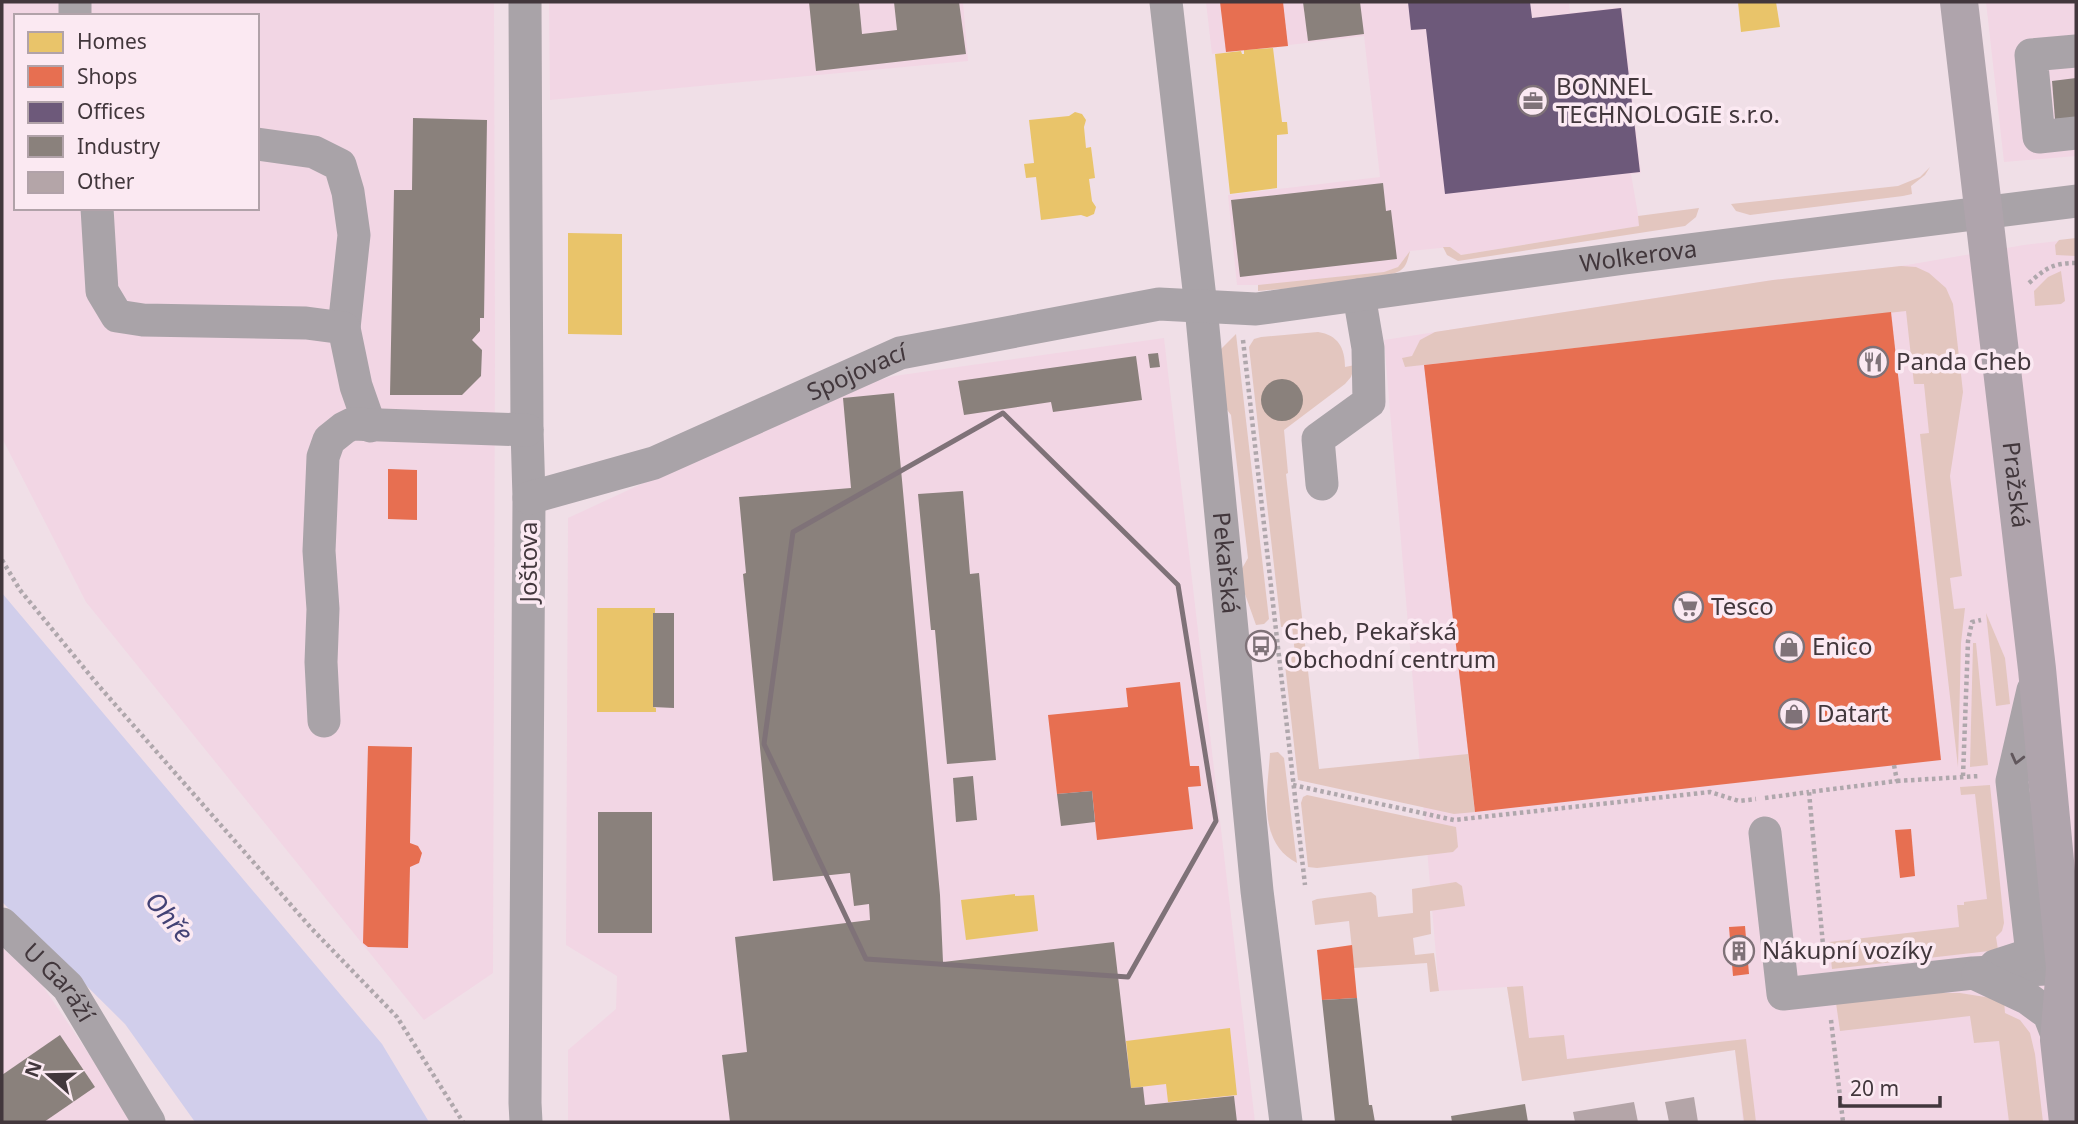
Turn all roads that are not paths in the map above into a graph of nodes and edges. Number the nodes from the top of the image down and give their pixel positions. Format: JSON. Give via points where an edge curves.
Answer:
{"nodes":[{"id":1,"x":525,"y":2,"type":"edge"},
{"id":2,"x":1166,"y":2,"type":"edge"},
{"id":3,"x":1959,"y":2,"type":"edge"},
{"id":4,"x":2076,"y":51,"type":"edge"},
{"id":5,"x":2076,"y":134,"type":"edge"},
{"id":6,"x":259,"y":144,"type":"edge"},
{"id":7,"x":2076,"y":201,"type":"edge"},
{"id":8,"x":97,"y":210,"type":"edge"},
{"id":9,"x":1983,"y":212,"type":"junction"},
{"id":10,"x":1359,"y":295,"type":"junction"},
{"id":11,"x":1201,"y":307,"type":"junction"},
{"id":12,"x":344,"y":328,"type":"junction"},
{"id":13,"x":370,"y":426,"type":"junction"},
{"id":14,"x":527,"y":430,"type":"junction"},
{"id":15,"x":1322,"y":484,"type":"dead end"},
{"id":16,"x":529,"y":498,"type":"junction"},
{"id":17,"x":2037,"y":669,"type":"junction"},
{"id":18,"x":324,"y":720,"type":"dead end"},
{"id":19,"x":1765,"y":832,"type":"dead end"},
{"id":20,"x":2,"y":924,"type":"edge"},
{"id":21,"x":1973,"y":973,"type":"junction"},
{"id":22,"x":2071,"y":986,"type":"edge"},
{"id":23,"x":2059,"y":1040,"type":"junction"},
{"id":24,"x":149,"y":1122,"type":"edge"},
{"id":25,"x":527,"y":1122,"type":"edge"},
{"id":26,"x":1286,"y":1122,"type":"edge"},
{"id":27,"x":2068,"y":1122,"type":"edge"}],
"edges":[{"from":1,"to":14,"type":"street","name":"Joštova"},
{"from":2,"to":11,"type":"street","name":"Pekařská"},
{"from":3,"to":9,"type":"main road","name":"Pražská"},
{"from":4,"to":5,"type":"street","via":[[2031,55],[2039,137]]},
{"from":6,"to":12,"type":"street","via":[[314,152],[340,165],[354,235]]},
{"from":7,"to":9,"type":"street","name":"Wolkerova"},
{"from":8,"to":12,"type":"street","via":[[102,291],[117,316]]},
{"from":9,"to":10,"type":"street","name":"Wolkerova"},
{"from":9,"to":17,"type":"main road","name":"Pražská"},
{"from":10,"to":11,"type":"street","name":"Wolkerova","via":[[1256,309]]},
{"from":10,"to":15,"type":"street","via":[[1368,348],[1369,402],[1318,439]]},
{"from":11,"to":16,"type":"street","name":"Spojovací","via":[[1159,304],[900,353],[654,463]]},
{"from":11,"to":26,"type":"street","name":"Pekařská","via":[[1257,891]]},
{"from":12,"to":13,"type":"street"},
{"from":13,"to":14,"type":"street"},
{"from":13,"to":18,"type":"street","via":[[344,428],[329,440],[323,457],[319,551]]},
{"from":14,"to":16,"type":"street","name":"Joštova"},
{"from":16,"to":25,"type":"street","name":"Joštova"},
{"from":17,"to":21,"type":"street","one_way":true,"via":[[2012,781],[2032,954]]},
{"from":17,"to":22,"type":"main road","name":"Pražská"},
{"from":19,"to":21,"type":"street","via":[[1783,994]]},
{"from":20,"to":24,"type":"street","name":"U Garáží","via":[[68,987]]},
{"from":21,"to":22,"type":"street"},
{"from":21,"to":23,"type":"street","via":[[2027,998],[2049,1014]]},
{"from":22,"to":23,"type":"main road","name":"Pražská"},
{"from":23,"to":27,"type":"main road","name":"Pražská"}]}
